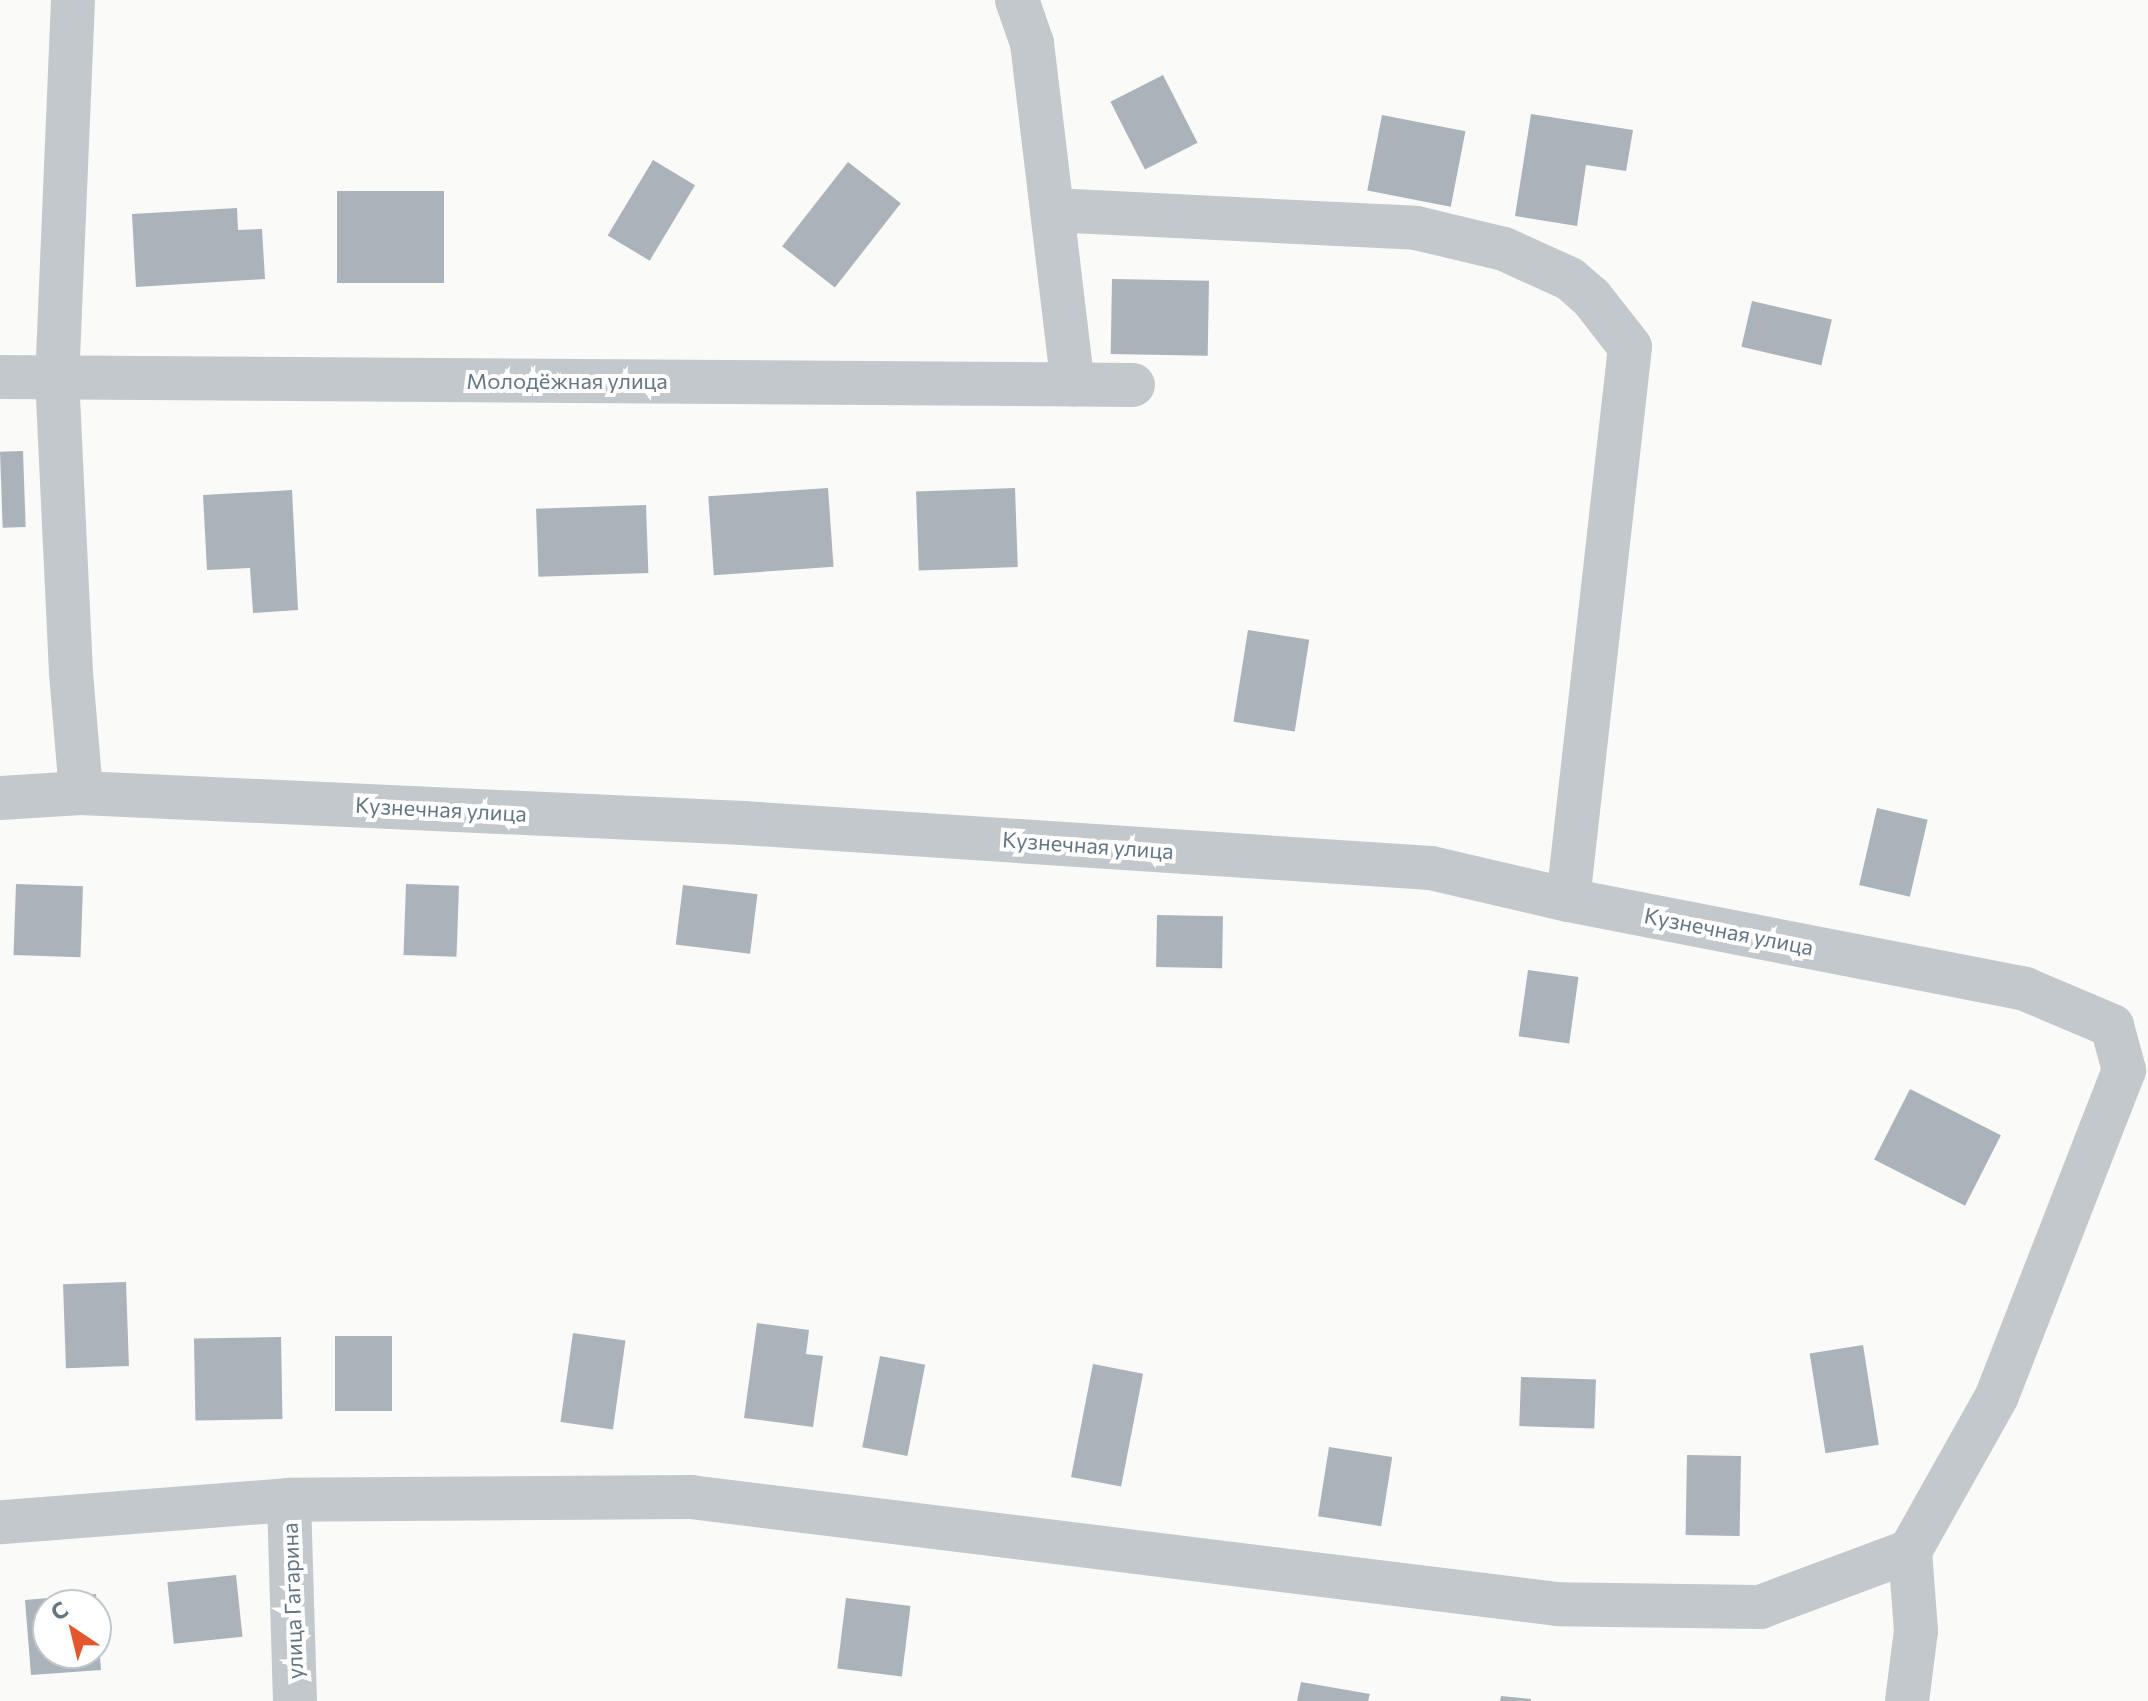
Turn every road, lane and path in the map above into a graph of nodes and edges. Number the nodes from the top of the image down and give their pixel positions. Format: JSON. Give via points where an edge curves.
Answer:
{"nodes":[{"id":1,"x":73,"y":0,"type":"edge"},
{"id":2,"x":1017,"y":0,"type":"edge"},
{"id":3,"x":1052,"y":210,"type":"junction"},
{"id":4,"x":57,"y":376,"type":"junction"},
{"id":5,"x":0,"y":377,"type":"edge"},
{"id":6,"x":1073,"y":385,"type":"junction"},
{"id":7,"x":1133,"y":385,"type":"dead end"},
{"id":8,"x":81,"y":793,"type":"junction"},
{"id":9,"x":0,"y":798,"type":"edge"},
{"id":10,"x":1568,"y":900,"type":"junction"},
{"id":11,"x":2129,"y":1086,"type":"edge"},
{"id":12,"x":289,"y":1500,"type":"junction"},
{"id":13,"x":0,"y":1522,"type":"edge"},
{"id":14,"x":1910,"y":1551,"type":"junction"},
{"id":15,"x":295,"y":1701,"type":"edge"},
{"id":16,"x":1907,"y":1701,"type":"edge"}],
"edges":[{"from":1,"to":4,"type":"street"},
{"from":2,"to":3,"type":"street","via":[[1032,43]]},
{"from":3,"to":6,"type":"street"},
{"from":3,"to":10,"type":"street","via":[[1416,228],[1504,249],[1570,279],[1630,347]]},
{"from":4,"to":5,"type":"street","name":"Молодёжная улица"},
{"from":4,"to":6,"type":"street","name":"Молодёжная улица"},
{"from":4,"to":8,"type":"street"},
{"from":6,"to":7,"type":"street","name":"Молодёжная улица"},
{"from":8,"to":9,"type":"street","name":"Кузнечная улица"},
{"from":8,"to":10,"type":"street","name":"Кузнечная улица","via":[[743,823],[1416,867]]},
{"from":10,"to":11,"type":"street","name":"Кузнечная улица","via":[[2025,989],[2112,1026]]},
{"from":11,"to":14,"type":"street","via":[[1997,1396]]},
{"from":12,"to":13,"type":"street"},
{"from":12,"to":14,"type":"street","via":[[691,1497],[1557,1604],[1760,1607]]},
{"from":12,"to":15,"type":"street","name":"улица Гагарина"},
{"from":14,"to":16,"type":"street","via":[[1916,1631]]}]}
